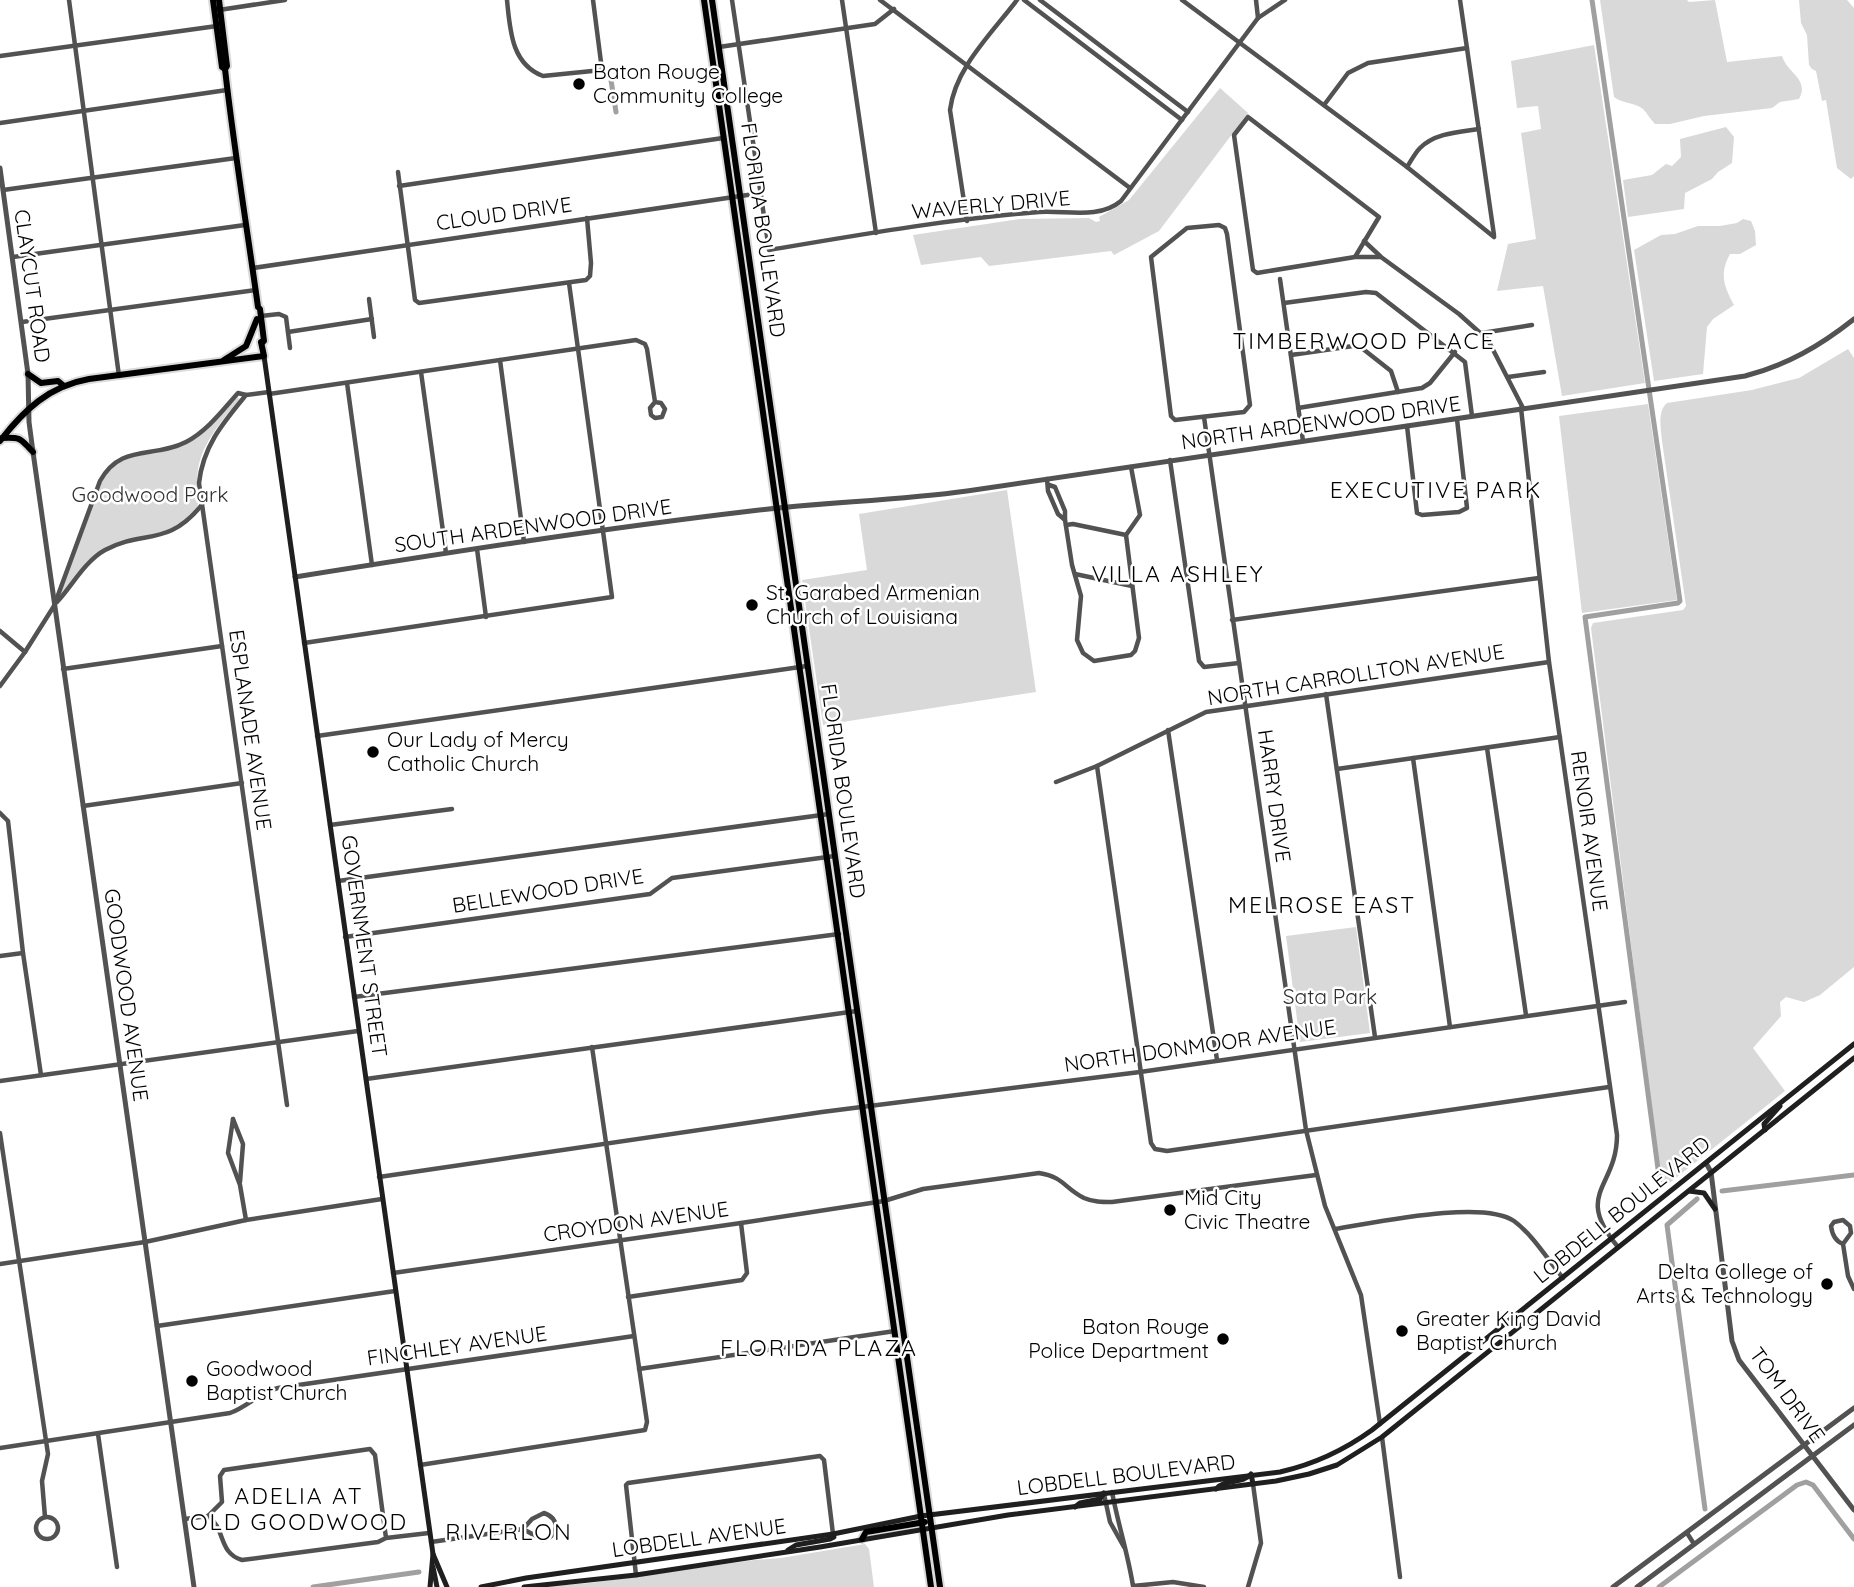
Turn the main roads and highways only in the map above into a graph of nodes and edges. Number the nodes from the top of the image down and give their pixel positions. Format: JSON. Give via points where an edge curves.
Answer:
{"nodes":[{"id":1,"x":214,"y":0,"type":"edge"},
{"id":2,"x":219,"y":0,"type":"edge"},
{"id":3,"x":704,"y":0,"type":"edge"},
{"id":4,"x":712,"y":0,"type":"edge"},
{"id":5,"x":218,"y":10,"type":"junction"},
{"id":6,"x":217,"y":26,"type":"junction"},
{"id":7,"x":225,"y":45,"type":"junction"},
{"id":8,"x":225,"y":69,"type":"junction"},
{"id":9,"x":723,"y":79,"type":"junction"},
{"id":10,"x":715,"y":80,"type":"junction"},
{"id":11,"x":259,"y":318,"type":"junction"},
{"id":12,"x":264,"y":356,"type":"junction"},
{"id":13,"x":223,"y":361,"type":"junction"},
{"id":14,"x":28,"y":374,"type":"road end"},
{"id":15,"x":64,"y":386,"type":"junction"},
{"id":16,"x":770,"y":404,"type":"junction"},
{"id":17,"x":761,"y":405,"type":"junction"},
{"id":18,"x":1,"y":439,"type":"edge"},
{"id":19,"x":33,"y":452,"type":"road end"},
{"id":20,"x":811,"y":718,"type":"junction"},
{"id":21,"x":1854,"y":1044,"type":"edge"},
{"id":22,"x":1854,"y":1058,"type":"edge"},
{"id":23,"x":1799,"y":1088,"type":"junction"},
{"id":24,"x":1807,"y":1096,"type":"junction"},
{"id":25,"x":1781,"y":1102,"type":"junction"},
{"id":26,"x":865,"y":1124,"type":"junction"},
{"id":27,"x":1765,"y":1130,"type":"junction"},
{"id":28,"x":876,"y":1147,"type":"junction"},
{"id":29,"x":1689,"y":1191,"type":"junction"},
{"id":30,"x":1715,"y":1209,"type":"road end"},
{"id":31,"x":1462,"y":1358,"type":"junction"},
{"id":32,"x":1470,"y":1366,"type":"junction"},
{"id":33,"x":912,"y":1393,"type":"junction"},
{"id":34,"x":904,"y":1395,"type":"junction"},
{"id":35,"x":1380,"y":1424,"type":"junction"},
{"id":36,"x":1382,"y":1437,"type":"junction"},
{"id":37,"x":1251,"y":1474,"type":"junction"},
{"id":38,"x":1252,"y":1485,"type":"junction"},
{"id":39,"x":1147,"y":1488,"type":"junction"},
{"id":40,"x":1216,"y":1489,"type":"junction"},
{"id":41,"x":1104,"y":1493,"type":"junction"},
{"id":42,"x":1114,"y":1503,"type":"junction"},
{"id":43,"x":1075,"y":1507,"type":"junction"},
{"id":44,"x":926,"y":1522,"type":"junction"},
{"id":45,"x":833,"y":1534,"type":"junction"},
{"id":46,"x":862,"y":1539,"type":"joint"},
{"id":47,"x":785,"y":1552,"type":"junction"},
{"id":48,"x":433,"y":1554,"type":"junction"},
{"id":49,"x":432,"y":1564,"type":"junction"},
{"id":50,"x":430,"y":1587,"type":"edge"},
{"id":51,"x":437,"y":1587,"type":"edge"},
{"id":52,"x":447,"y":1587,"type":"edge"},
{"id":53,"x":481,"y":1587,"type":"edge"},
{"id":54,"x":524,"y":1587,"type":"edge"},
{"id":55,"x":931,"y":1587,"type":"edge"},
{"id":56,"x":940,"y":1587,"type":"edge"}],
"edges":[{"from":1,"to":5,"type":"main road","name":"GOVERNMENT STREET"},
{"from":2,"to":5,"type":"main road","name":"GOVERNMENT STREET"},
{"from":3,"to":10,"type":"main road","name":"FLORIDA BOULEVARD"},
{"from":4,"to":9,"type":"main road","name":"FLORIDA BOULEVARD"},
{"from":5,"to":6,"type":"main road","name":"GOVERNMENT STREET"},
{"from":5,"to":7,"type":"main road","name":"GOVERNMENT STREET"},
{"from":6,"to":7,"type":"main road"},
{"from":6,"to":8,"type":"main road","name":"GOVERNMENT STREET"},
{"from":7,"to":8,"type":"main road","name":"GOVERNMENT STREET"},
{"from":8,"to":11,"type":"main road","name":"GOVERNMENT STREET"},
{"from":9,"to":10,"type":"main road"},
{"from":9,"to":16,"type":"main road","name":"FLORIDA BOULEVARD"},
{"from":10,"to":17,"type":"main road","name":"FLORIDA BOULEVARD"},
{"from":11,"to":12,"type":"main road","name":"GOVERNMENT STREET"},
{"from":11,"to":13,"type":"main road","via":[[246,346]]},
{"from":12,"to":13,"type":"main road"},
{"from":12,"to":48,"type":"main road","name":"GOVERNMENT STREET"},
{"from":13,"to":15,"type":"main road"},
{"from":14,"to":15,"type":"main road","via":[[41,383],[58,381]]},
{"from":15,"to":18,"type":"main road","via":[[29,408]]},
{"from":16,"to":17,"type":"main road"},
{"from":16,"to":20,"type":"main road","name":"FLORIDA BOULEVARD"},
{"from":17,"to":20,"type":"main road","name":"FLORIDA BOULEVARD","via":[[799,667]]},
{"from":18,"to":19,"type":"main road","via":[[24,440]]},
{"from":20,"to":26,"type":"main road","name":"FLORIDA BOULEVARD"},
{"from":20,"to":28,"type":"main road","name":"FLORIDA BOULEVARD"},
{"from":21,"to":23,"type":"main road","name":"LOBDELL BOULEVARD"},
{"from":22,"to":24,"type":"main road","name":"LOBDELL BOULEVARD"},
{"from":23,"to":24,"type":"main road"},
{"from":23,"to":25,"type":"main road","name":"LOBDELL BOULEVARD"},
{"from":24,"to":27,"type":"main road","name":"LOBDELL BOULEVARD"},
{"from":25,"to":27,"type":"main road","via":[[1764,1124]]},
{"from":25,"to":31,"type":"main road","name":"LOBDELL BOULEVARD"},
{"from":26,"to":28,"type":"main road"},
{"from":26,"to":34,"type":"main road","name":"FLORIDA BOULEVARD"},
{"from":27,"to":29,"type":"main road","name":"LOBDELL BOULEVARD"},
{"from":28,"to":33,"type":"main road","name":"FLORIDA BOULEVARD"},
{"from":29,"to":30,"type":"main road","via":[[1704,1193]]},
{"from":29,"to":32,"type":"main road","name":"LOBDELL BOULEVARD"},
{"from":31,"to":32,"type":"main road"},
{"from":31,"to":35,"type":"main road","name":"LOBDELL BOULEVARD"},
{"from":32,"to":36,"type":"main road","name":"LOBDELL BOULEVARD"},
{"from":33,"to":34,"type":"main road"},
{"from":33,"to":44,"type":"main road","name":"FLORIDA BOULEVARD"},
{"from":34,"to":44,"type":"main road","name":"FLORIDA BOULEVARD"},
{"from":35,"to":36,"type":"main road"},
{"from":35,"to":37,"type":"main road","name":"LOBDELL BOULEVARD","via":[[1317,1462]]},
{"from":36,"to":38,"type":"main road","name":"LOBDELL BOULEVARD","via":[[1337,1465],[1310,1475]]},
{"from":37,"to":38,"type":"main road"},
{"from":37,"to":39,"type":"main road","name":"LOBDELL BOULEVARD"},
{"from":37,"to":40,"type":"main road","via":[[1246,1480]]},
{"from":38,"to":40,"type":"main road","name":"LOBDELL BOULEVARD"},
{"from":39,"to":41,"type":"main road","name":"LOBDELL BOULEVARD"},
{"from":39,"to":42,"type":"main road","via":[[1119,1495]]},
{"from":40,"to":42,"type":"main road","name":"LOBDELL BOULEVARD"},
{"from":41,"to":43,"type":"main road","via":[[1100,1499]]},
{"from":41,"to":44,"type":"main road","name":"LOBDELL BOULEVARD"},
{"from":42,"to":43,"type":"main road","name":"LOBDELL BOULEVARD"},
{"from":43,"to":44,"type":"main road","name":"LOBDELL BOULEVARD"},
{"from":44,"to":45,"type":"main road","name":"LOBDELL AVENUE"},
{"from":44,"to":46,"type":"main road","via":[[866,1532]]},
{"from":44,"to":55,"type":"main road","name":"FLORIDA BOULEVARD"},
{"from":44,"to":56,"type":"main road","name":"FLORIDA BOULEVARD"},
{"from":45,"to":47,"type":"main road","via":[[831,1539],[796,1545]]},
{"from":45,"to":53,"type":"main road","name":"LOBDELL AVENUE"},
{"from":46,"to":47,"type":"main road","name":"LOBDELL AVENUE"},
{"from":47,"to":54,"type":"main road","name":"LOBDELL AVENUE"},
{"from":48,"to":49,"type":"main road","name":"GOVERNMENT STREET"},
{"from":48,"to":52,"type":"main road","name":"GOVERNMENT STREET"},
{"from":49,"to":50,"type":"main road"},
{"from":49,"to":51,"type":"main road","name":"GOVERNMENT STREET"}]}
